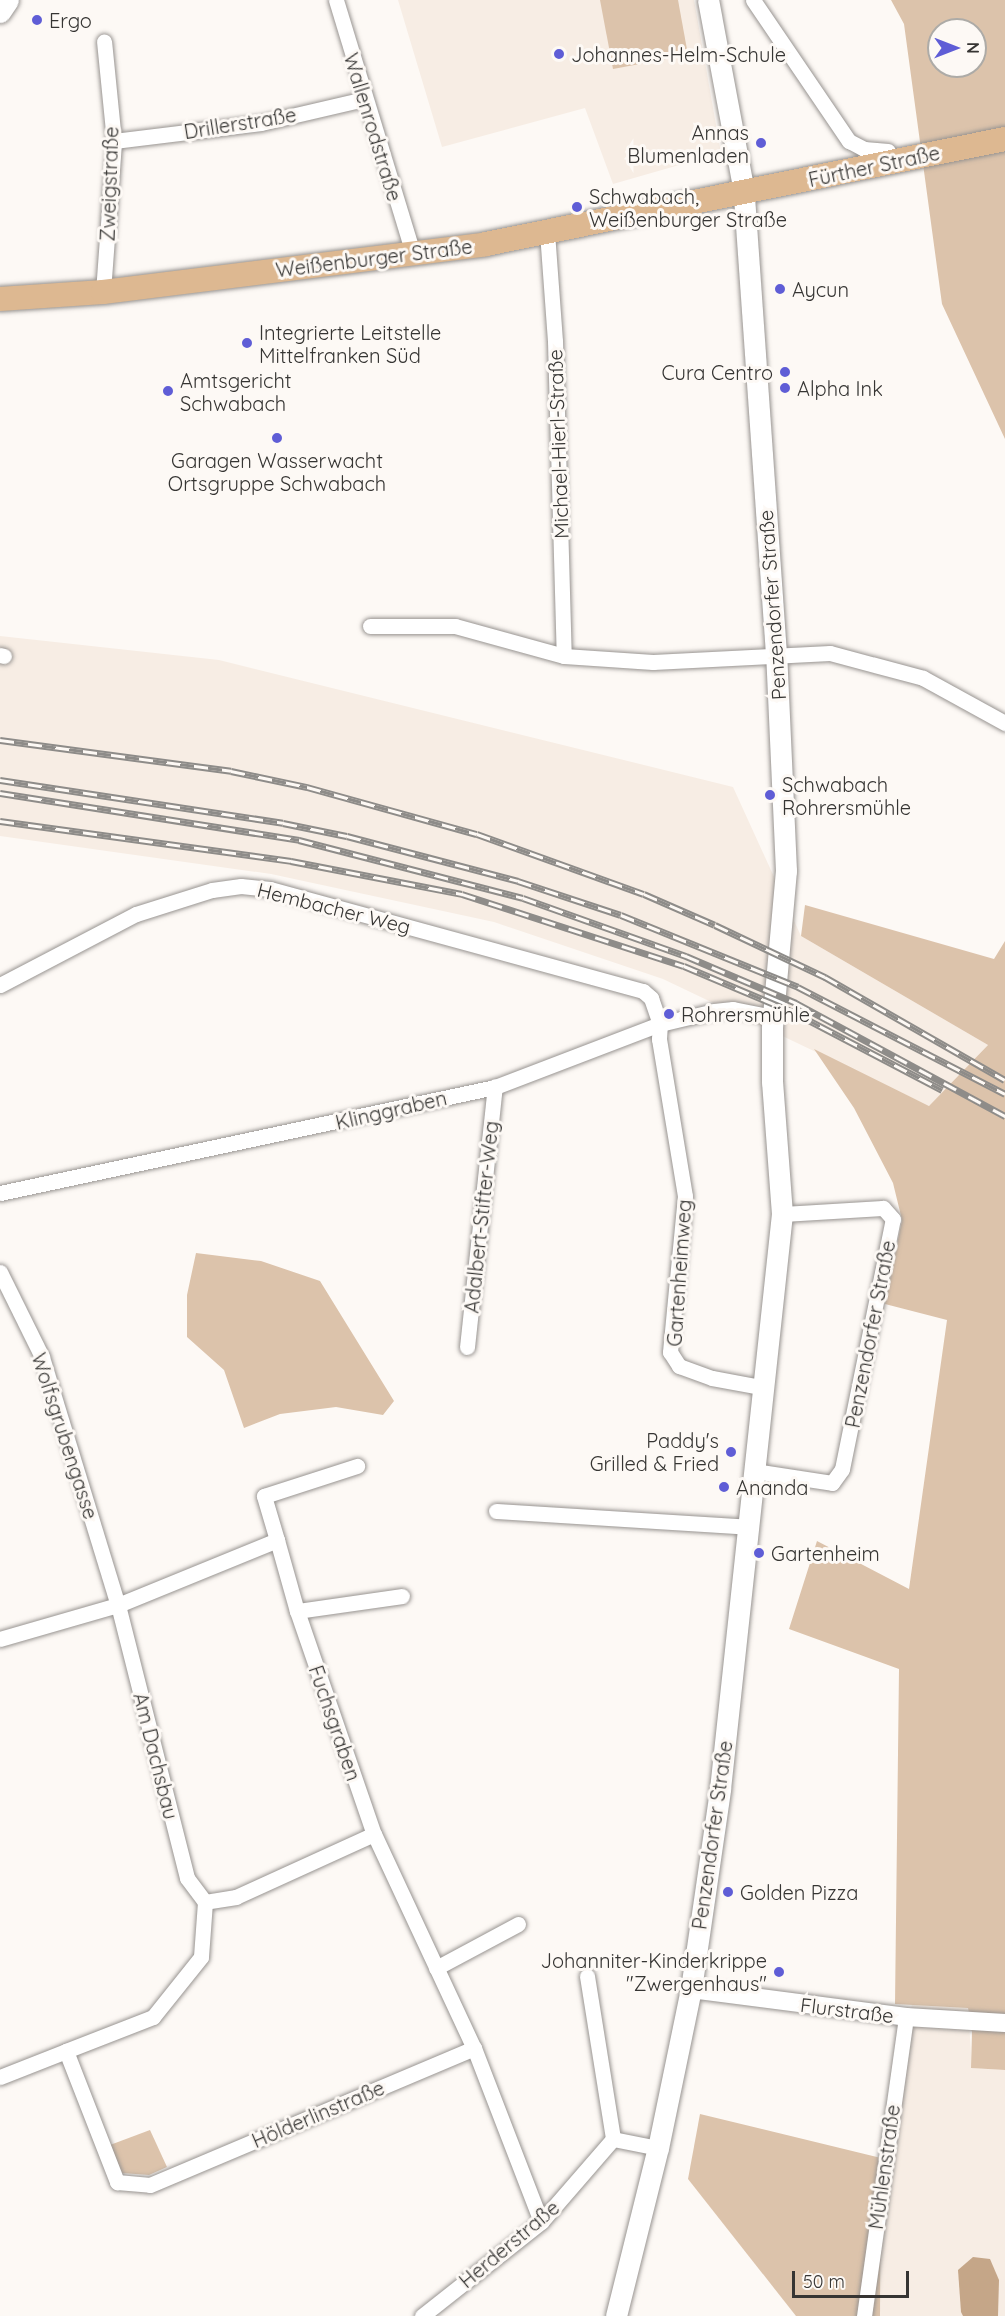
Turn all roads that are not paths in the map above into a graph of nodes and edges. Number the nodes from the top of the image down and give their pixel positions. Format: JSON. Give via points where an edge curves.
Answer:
{"nodes":[{"id":1,"x":336,"y":0,"type":"edge"},
{"id":2,"x":708,"y":0,"type":"edge"},
{"id":3,"x":753,"y":0,"type":"edge"},
{"id":4,"x":104,"y":41,"type":"dead end"},
{"id":5,"x":364,"y":99,"type":"junction"},
{"id":6,"x":1005,"y":140,"type":"edge"},
{"id":7,"x":114,"y":141,"type":"junction"},
{"id":8,"x":888,"y":151,"type":"dead end"},
{"id":9,"x":744,"y":192,"type":"junction"},
{"id":10,"x":547,"y":232,"type":"junction"},
{"id":11,"x":413,"y":253,"type":"junction"},
{"id":12,"x":103,"y":292,"type":"junction"},
{"id":13,"x":0,"y":299,"type":"edge"},
{"id":14,"x":370,"y":626,"type":"dead end"},
{"id":15,"x":776,"y":654,"type":"junction"},
{"id":16,"x":564,"y":656,"type":"junction"},
{"id":17,"x":1005,"y":723,"type":"edge"},
{"id":18,"x":0,"y":985,"type":"edge"},
{"id":19,"x":773,"y":1017,"type":"junction"},
{"id":20,"x":660,"y":1024,"type":"junction"},
{"id":21,"x":495,"y":1087,"type":"junction"},
{"id":22,"x":0,"y":1193,"type":"edge"},
{"id":23,"x":782,"y":1214,"type":"junction"},
{"id":24,"x":0,"y":1272,"type":"edge"},
{"id":25,"x":467,"y":1347,"type":"dead end"},
{"id":26,"x":761,"y":1387,"type":"junction"},
{"id":27,"x":357,"y":1466,"type":"dead end"},
{"id":28,"x":754,"y":1471,"type":"junction"},
{"id":29,"x":496,"y":1511,"type":"dead end"},
{"id":30,"x":748,"y":1527,"type":"junction"},
{"id":31,"x":277,"y":1540,"type":"junction"},
{"id":32,"x":402,"y":1596,"type":"dead end"},
{"id":33,"x":118,"y":1605,"type":"junction"},
{"id":34,"x":297,"y":1611,"type":"junction"},
{"id":35,"x":0,"y":1639,"type":"edge"},
{"id":36,"x":374,"y":1834,"type":"junction"},
{"id":37,"x":205,"y":1902,"type":"junction"},
{"id":38,"x":518,"y":1924,"type":"dead end"},
{"id":39,"x":436,"y":1968,"type":"junction"},
{"id":40,"x":587,"y":1976,"type":"dead end"},
{"id":41,"x":691,"y":1989,"type":"junction"},
{"id":42,"x":906,"y":2017,"type":"junction"},
{"id":43,"x":1005,"y":2023,"type":"edge"},
{"id":44,"x":474,"y":2048,"type":"junction"},
{"id":45,"x":66,"y":2051,"type":"junction"},
{"id":46,"x":0,"y":2077,"type":"edge"},
{"id":47,"x":613,"y":2139,"type":"junction"},
{"id":48,"x":658,"y":2148,"type":"junction"},
{"id":49,"x":541,"y":2223,"type":"junction"},
{"id":50,"x":422,"y":2316,"type":"edge"},
{"id":51,"x":616,"y":2316,"type":"edge"},
{"id":52,"x":864,"y":2316,"type":"edge"}],
"edges":[{"from":1,"to":5,"type":"street","name":"Wallenrodstraße"},
{"from":2,"to":9,"type":"main road","name":"Penzendorfer Straße"},
{"from":3,"to":8,"type":"street","via":[[849,141],[864,149]]},
{"from":4,"to":7,"type":"street","name":"Zweigstraße"},
{"from":5,"to":7,"type":"street","name":"Drillerstraße","via":[[261,123]]},
{"from":5,"to":11,"type":"street","name":"Wallenrodstraße"},
{"from":6,"to":9,"type":"main road","name":"Fürther Straße"},
{"from":7,"to":12,"type":"street","name":"Zweigstraße"},
{"from":9,"to":10,"type":"main road","name":"Weißenburger Straße"},
{"from":9,"to":15,"type":"main road","name":"Penzendorfer Straße"},
{"from":10,"to":11,"type":"main road","name":"Weißenburger Straße"},
{"from":10,"to":16,"type":"street","name":"Michael-Hierl-Straße","via":[[555,341]]},
{"from":11,"to":12,"type":"main road","name":"Weißenburger Straße"},
{"from":12,"to":13,"type":"main road","name":"Weißenburger Straße"},
{"from":14,"to":16,"type":"street","via":[[455,626]]},
{"from":15,"to":16,"type":"street","via":[[653,662]]},
{"from":15,"to":17,"type":"street","via":[[830,653],[903,671]]},
{"from":15,"to":19,"type":"main road","name":"Penzendorfer Straße","via":[[786,871]]},
{"from":18,"to":20,"type":"street","name":"Hembacher Weg","via":[[136,914],[212,890],[241,886],[270,889],[643,991],[651,998]]},
{"from":19,"to":20,"type":"street","name":"Klinggraben","via":[[734,1009]]},
{"from":19,"to":23,"type":"main road","name":"Penzendorfer Straße","via":[[772,1082]]},
{"from":20,"to":21,"type":"street","name":"Klinggraben"},
{"from":20,"to":26,"type":"street","name":"Gartenheimweg","via":[[659,1040],[685,1196],[670,1352],[679,1366],[712,1378]]},
{"from":21,"to":22,"type":"street","name":"Klinggraben"},
{"from":21,"to":25,"type":"street","name":"Adalbert-Stifter-Weg"},
{"from":23,"to":26,"type":"main road","name":"Penzendorfer Straße"},
{"from":23,"to":28,"type":"street","name":"Penzendorfer Straße","via":[[883,1208],[893,1219],[842,1469],[832,1483]]},
{"from":24,"to":33,"type":"street","name":"Wolfsgrubengasse","via":[[42,1357]]},
{"from":26,"to":28,"type":"main road","name":"Penzendorfer Straße"},
{"from":27,"to":31,"type":"street","name":"Fuchsgraben","via":[[264,1497]]},
{"from":28,"to":30,"type":"main road","name":"Penzendorfer Straße"},
{"from":29,"to":30,"type":"street"},
{"from":30,"to":41,"type":"main road","name":"Penzendorfer Straße","via":[[720,1789]]},
{"from":31,"to":33,"type":"street"},
{"from":31,"to":34,"type":"street","name":"Fuchsgraben"},
{"from":32,"to":34,"type":"street"},
{"from":33,"to":35,"type":"street"},
{"from":33,"to":37,"type":"street","name":"Am Dachsbau","via":[[187,1878]]},
{"from":34,"to":36,"type":"street","name":"Fuchsgraben"},
{"from":36,"to":37,"type":"street","via":[[236,1898]]},
{"from":36,"to":39,"type":"street","name":"Fuchsgraben"},
{"from":37,"to":45,"type":"street","via":[[201,1957],[153,2017]]},
{"from":38,"to":39,"type":"street"},
{"from":39,"to":44,"type":"street","name":"Fuchsgraben"},
{"from":40,"to":47,"type":"street"},
{"from":41,"to":42,"type":"street","name":"Flurstraße"},
{"from":41,"to":48,"type":"main road","name":"Penzendorfer Straße"},
{"from":42,"to":43,"type":"street","name":"Flurstraße"},
{"from":42,"to":52,"type":"street","name":"Mühlenstraße"},
{"from":44,"to":45,"type":"street","name":"Hölderlinstraße","via":[[150,2185],[117,2182]]},
{"from":44,"to":49,"type":"street"},
{"from":45,"to":46,"type":"street"},
{"from":47,"to":48,"type":"street"},
{"from":47,"to":49,"type":"street","name":"Herderstraße"},
{"from":48,"to":51,"type":"main road","name":"Penzendorfer Straße"},
{"from":49,"to":50,"type":"street","name":"Herderstraße"}]}
